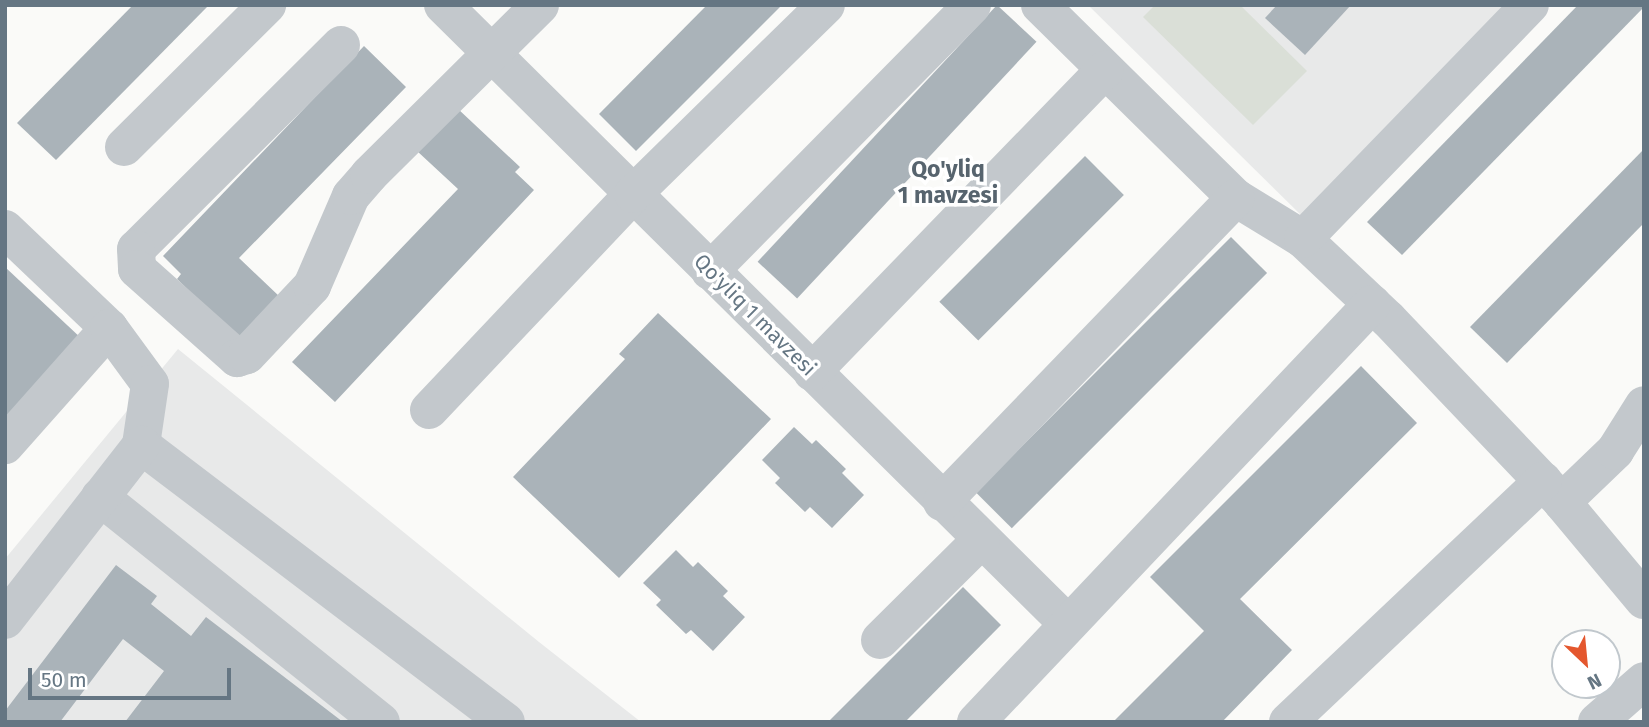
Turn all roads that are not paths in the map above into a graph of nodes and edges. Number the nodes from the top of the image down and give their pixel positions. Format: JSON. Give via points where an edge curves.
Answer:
{"nodes":[{"id":1,"x":267,"y":5,"type":"edge"},
{"id":2,"x":443,"y":5,"type":"edge"},
{"id":3,"x":540,"y":5,"type":"edge"},
{"id":4,"x":826,"y":5,"type":"edge"},
{"id":5,"x":972,"y":5,"type":"edge"},
{"id":6,"x":1041,"y":5,"type":"edge"},
{"id":7,"x":1530,"y":5,"type":"edge"},
{"id":8,"x":341,"y":45,"type":"dead end"},
{"id":9,"x":490,"y":53,"type":"junction"},
{"id":10,"x":1105,"y":70,"type":"junction"},
{"id":11,"x":124,"y":147,"type":"dead end"},
{"id":12,"x":633,"y":194,"type":"junction"},
{"id":13,"x":1236,"y":198,"type":"junction"},
{"id":14,"x":5,"y":229,"type":"edge"},
{"id":15,"x":1303,"y":239,"type":"junction"},
{"id":16,"x":710,"y":271,"type":"junction"},
{"id":17,"x":1372,"y":304,"type":"junction"},
{"id":18,"x":109,"y":328,"type":"junction"},
{"id":19,"x":812,"y":372,"type":"junction"},
{"id":20,"x":1644,"y":405,"type":"edge"},
{"id":21,"x":429,"y":410,"type":"dead end"},
{"id":22,"x":5,"y":445,"type":"edge"},
{"id":23,"x":141,"y":445,"type":"junction"},
{"id":24,"x":1553,"y":492,"type":"junction"},
{"id":25,"x":100,"y":497,"type":"junction"},
{"id":26,"x":942,"y":502,"type":"junction"},
{"id":27,"x":981,"y":540,"type":"junction"},
{"id":28,"x":1644,"y":600,"type":"edge"},
{"id":29,"x":5,"y":620,"type":"edge"},
{"id":30,"x":1068,"y":624,"type":"junction"},
{"id":31,"x":880,"y":640,"type":"dead end"},
{"id":32,"x":1644,"y":681,"type":"edge"},
{"id":33,"x":381,"y":722,"type":"edge"},
{"id":34,"x":506,"y":722,"type":"edge"},
{"id":35,"x":976,"y":722,"type":"edge"},
{"id":36,"x":1288,"y":722,"type":"edge"},
{"id":37,"x":1597,"y":722,"type":"edge"}],
"edges":[{"from":1,"to":11,"type":"street"},
{"from":2,"to":9,"type":"street","name":"Qo'yliq 1 mavzesi"},
{"from":3,"to":9,"type":"street"},
{"from":4,"to":12,"type":"street"},
{"from":5,"to":16,"type":"street"},
{"from":6,"to":10,"type":"street"},
{"from":7,"to":15,"type":"street"},
{"from":8,"to":9,"type":"street","via":[[136,249],[137,269],[237,358],[247,355],[312,286],[351,196]]},
{"from":9,"to":12,"type":"street","name":"Qo'yliq 1 mavzesi"},
{"from":10,"to":13,"type":"street"},
{"from":10,"to":19,"type":"street"},
{"from":12,"to":16,"type":"street","name":"Qo'yliq 1 mavzesi"},
{"from":12,"to":21,"type":"street"},
{"from":13,"to":15,"type":"street"},
{"from":13,"to":26,"type":"street"},
{"from":14,"to":18,"type":"street"},
{"from":15,"to":17,"type":"street"},
{"from":16,"to":19,"type":"street","name":"Qo'yliq 1 mavzesi"},
{"from":17,"to":24,"type":"street"},
{"from":17,"to":30,"type":"street"},
{"from":18,"to":22,"type":"street"},
{"from":18,"to":23,"type":"street","via":[[149,384]]},
{"from":19,"to":26,"type":"street","name":"Qo'yliq 1 mavzesi"},
{"from":20,"to":24,"type":"street","via":[[1615,451]]},
{"from":23,"to":25,"type":"street"},
{"from":23,"to":34,"type":"street"},
{"from":24,"to":28,"type":"street"},
{"from":24,"to":36,"type":"street"},
{"from":25,"to":29,"type":"street"},
{"from":25,"to":33,"type":"street"},
{"from":26,"to":27,"type":"street","name":"Qo'yliq 1 mavzesi"},
{"from":27,"to":30,"type":"street","name":"Qo'yliq 1 mavzesi"},
{"from":27,"to":31,"type":"street"},
{"from":30,"to":35,"type":"street"},
{"from":32,"to":37,"type":"street"}]}
